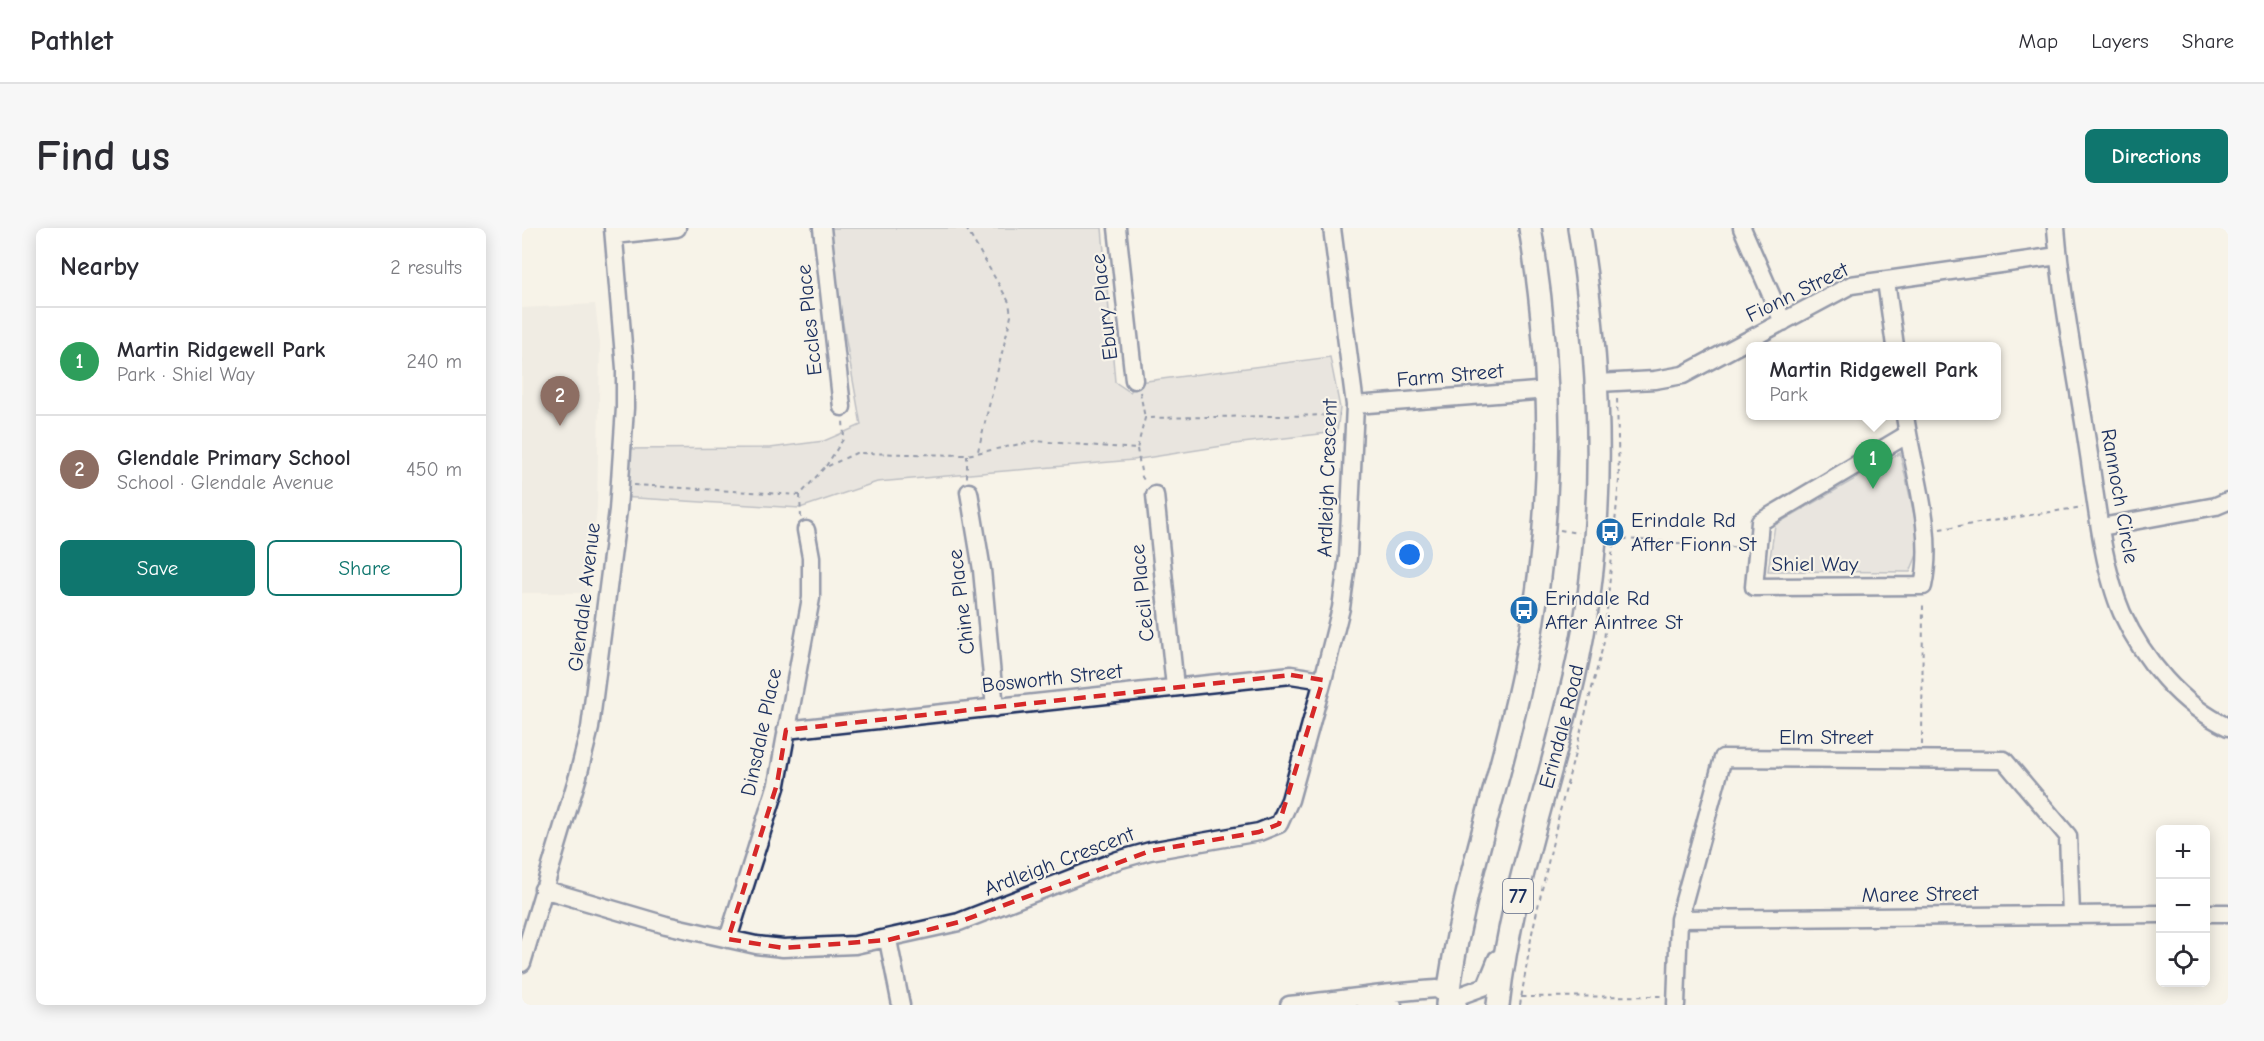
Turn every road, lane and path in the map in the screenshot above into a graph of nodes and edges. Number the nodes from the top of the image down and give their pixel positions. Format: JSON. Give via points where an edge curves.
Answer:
{"nodes":[{"id":1,"x":677,"y":228,"type":"edge"},
{"id":2,"x":822,"y":228,"type":"edge"},
{"id":3,"x":966,"y":228,"type":"edge"},
{"id":4,"x":1117,"y":228,"type":"edge"},
{"id":5,"x":1332,"y":228,"type":"edge"},
{"id":6,"x":1530,"y":228,"type":"edge"},
{"id":7,"x":1579,"y":228,"type":"edge"},
{"id":8,"x":1742,"y":228,"type":"edge"},
{"id":9,"x":2056,"y":228,"type":"edge"},
{"id":10,"x":614,"y":232,"type":"edge"},
{"id":11,"x":2058,"y":256,"type":"junction"},
{"id":12,"x":1886,"y":281,"type":"junction"},
{"id":13,"x":1783,"y":322,"type":"junction"},
{"id":14,"x":1894,"y":342,"type":"edge"},
{"id":15,"x":1134,"y":380,"type":"joint"},
{"id":16,"x":1598,"y":383,"type":"junction"},
{"id":17,"x":1548,"y":390,"type":"junction"},
{"id":18,"x":842,"y":407,"type":"joint"},
{"id":19,"x":1355,"y":410,"type":"junction"},
{"id":20,"x":1145,"y":418,"type":"junction"},
{"id":21,"x":1906,"y":420,"type":"edge"},
{"id":22,"x":1908,"y":434,"type":"junction"},
{"id":23,"x":1137,"y":448,"type":"junction"},
{"id":24,"x":978,"y":451,"type":"junction"},
{"id":25,"x":967,"y":455,"type":"junction"},
{"id":26,"x":824,"y":468,"type":"junction"},
{"id":27,"x":621,"y":485,"type":"junction"},
{"id":28,"x":969,"y":492,"type":"joint"},
{"id":29,"x":800,"y":495,"type":"junction"},
{"id":30,"x":1155,"y":495,"type":"joint"},
{"id":31,"x":2228,"y":501,"type":"edge"},
{"id":32,"x":2097,"y":505,"type":"junction"},
{"id":33,"x":2101,"y":527,"type":"junction"},
{"id":34,"x":1544,"y":528,"type":"junction"},
{"id":35,"x":806,"y":530,"type":"joint"},
{"id":36,"x":1926,"y":531,"type":"junction"},
{"id":37,"x":1594,"y":536,"type":"junction"},
{"id":38,"x":1757,"y":549,"type":"junction"},
{"id":39,"x":1923,"y":586,"type":"junction"},
{"id":40,"x":1323,"y":680,"type":"junction"},
{"id":41,"x":1175,"y":687,"type":"junction"},
{"id":42,"x":995,"y":708,"type":"junction"},
{"id":43,"x":2228,"y":727,"type":"edge"},
{"id":44,"x":786,"y":730,"type":"junction"},
{"id":45,"x":1922,"y":759,"type":"junction"},
{"id":46,"x":543,"y":889,"type":"junction"},
{"id":47,"x":2210,"y":913,"type":"edge"},
{"id":48,"x":2228,"y":913,"type":"edge"},
{"id":49,"x":2156,"y":914,"type":"edge"},
{"id":50,"x":2071,"y":915,"type":"junction"},
{"id":51,"x":1679,"y":919,"type":"junction"},
{"id":52,"x":728,"y":939,"type":"junction"},
{"id":53,"x":888,"y":940,"type":"junction"},
{"id":54,"x":1509,"y":941,"type":"junction"},
{"id":55,"x":522,"y":963,"type":"edge"},
{"id":56,"x":1521,"y":997,"type":"dead end"},
{"id":57,"x":1359,"y":998,"type":"junction"},
{"id":58,"x":1676,"y":1001,"type":"edge"},
{"id":59,"x":1448,"y":1004,"type":"edge"},
{"id":60,"x":901,"y":1005,"type":"edge"},
{"id":61,"x":1289,"y":1005,"type":"edge"},
{"id":62,"x":1393,"y":1005,"type":"edge"},
{"id":63,"x":1498,"y":1005,"type":"edge"}],
"edges":[{"from":1,"to":10,"type":"street"},
{"from":2,"to":18,"type":"street","name":"Eccles Place"},
{"from":3,"to":24,"type":"path","via":[[1009,302],[1011,316]]},
{"from":4,"to":15,"type":"street","name":"Ebury Place"},
{"from":5,"to":19,"type":"street","name":"Ardleigh Crescent"},
{"from":6,"to":17,"type":"main road"},
{"from":7,"to":16,"type":"main road","name":"Erindale Road","number":"77"},
{"from":8,"to":13,"type":"street"},
{"from":9,"to":11,"type":"street","name":"Rannoch Circle"},
{"from":10,"to":27,"type":"street","name":"Glendale Avenue","via":[[625,368]]},
{"from":11,"to":12,"type":"street","name":"Fionn Street"},
{"from":11,"to":32,"type":"street","name":"Rannoch Circle"},
{"from":12,"to":13,"type":"street","name":"Fionn Street","via":[[1851,285]]},
{"from":12,"to":14,"type":"street"},
{"from":13,"to":16,"type":"street","name":"Fionn Street","via":[[1683,375]]},
{"from":15,"to":20,"type":"path"},
{"from":16,"to":37,"type":"main road","name":"Erindale Road","number":"77"},
{"from":17,"to":19,"type":"street","name":"Farm Street"},
{"from":17,"to":34,"type":"main road"},
{"from":18,"to":26,"type":"path","via":[[844,438]]},
{"from":19,"to":20,"type":"path"},
{"from":19,"to":40,"type":"street","name":"Ardleigh Crescent","via":[[1348,557],[1341,608]]},
{"from":20,"to":23,"type":"path"},
{"from":21,"to":22,"type":"street"},
{"from":22,"to":36,"type":"street"},
{"from":22,"to":38,"type":"street","name":"Shiel Way","via":[[1760,522]]},
{"from":23,"to":24,"type":"path","via":[[1035,441]]},
{"from":23,"to":30,"type":"path","via":[[1142,477]]},
{"from":24,"to":25,"type":"path"},
{"from":25,"to":26,"type":"path","via":[[856,453]]},
{"from":25,"to":28,"type":"path"},
{"from":26,"to":29,"type":"path"},
{"from":27,"to":29,"type":"path"},
{"from":27,"to":46,"type":"street","name":"Glendale Avenue","via":[[590,728]]},
{"from":28,"to":42,"type":"street","name":"Chine Place","via":[[982,570]]},
{"from":29,"to":35,"type":"path","via":[[799,513]]},
{"from":30,"to":41,"type":"street","name":"Cecil Place"},
{"from":31,"to":33,"type":"street"},
{"from":32,"to":33,"type":"street","name":"Rannoch Circle"},
{"from":32,"to":36,"type":"path"},
{"from":33,"to":43,"type":"street","name":"Rannoch Circle","via":[[2113,587],[2135,638],[2174,688]]},
{"from":34,"to":37,"type":"path"},
{"from":34,"to":59,"type":"main road","via":[[1523,675],[1471,873]]},
{"from":35,"to":44,"type":"street","name":"Dinsdale Place","via":[[812,557],[812,598]]},
{"from":36,"to":39,"type":"street","via":[[1928,561]]},
{"from":37,"to":38,"type":"path"},
{"from":37,"to":54,"type":"main road","name":"Erindale Road","number":"77","via":[[1574,678]]},
{"from":38,"to":39,"type":"street","name":"Shiel Way","via":[[1754,587]]},
{"from":39,"to":45,"type":"path"},
{"from":40,"to":41,"type":"street","name":"Bosworth Street","via":[[1291,675]]},
{"from":40,"to":53,"type":"street","name":"Ardleigh Crescent","via":[[1280,824],[1259,832],[1150,850],[959,922]]},
{"from":41,"to":42,"type":"street","name":"Bosworth Street"},
{"from":42,"to":44,"type":"street","name":"Bosworth Street"},
{"from":44,"to":52,"type":"street","name":"Dinsdale Place","via":[[777,784]]},
{"from":45,"to":50,"type":"street","name":"Elm Street","via":[[2004,760],[2068,836]]},
{"from":45,"to":51,"type":"street","name":"Elm Street","via":[[1722,758]]},
{"from":46,"to":52,"type":"street","name":"Ardleigh Crescent"},
{"from":46,"to":55,"type":"street","name":"Glendale Avenue"},
{"from":47,"to":48,"type":"street"},
{"from":49,"to":50,"type":"street","name":"Maree Street"},
{"from":50,"to":51,"type":"street","name":"Maree Street"},
{"from":51,"to":58,"type":"street","name":"Elm Street"},
{"from":52,"to":53,"type":"street","name":"Ardleigh Crescent","via":[[783,948]]},
{"from":53,"to":60,"type":"street"},
{"from":54,"to":59,"type":"street","via":[[1486,986]]},
{"from":54,"to":63,"type":"main road","name":"Erindale Road","number":"77"},
{"from":56,"to":58,"type":"path"},
{"from":57,"to":59,"type":"street","via":[[1383,992],[1437,989]]},
{"from":57,"to":61,"type":"street"},
{"from":57,"to":62,"type":"street"}]}
